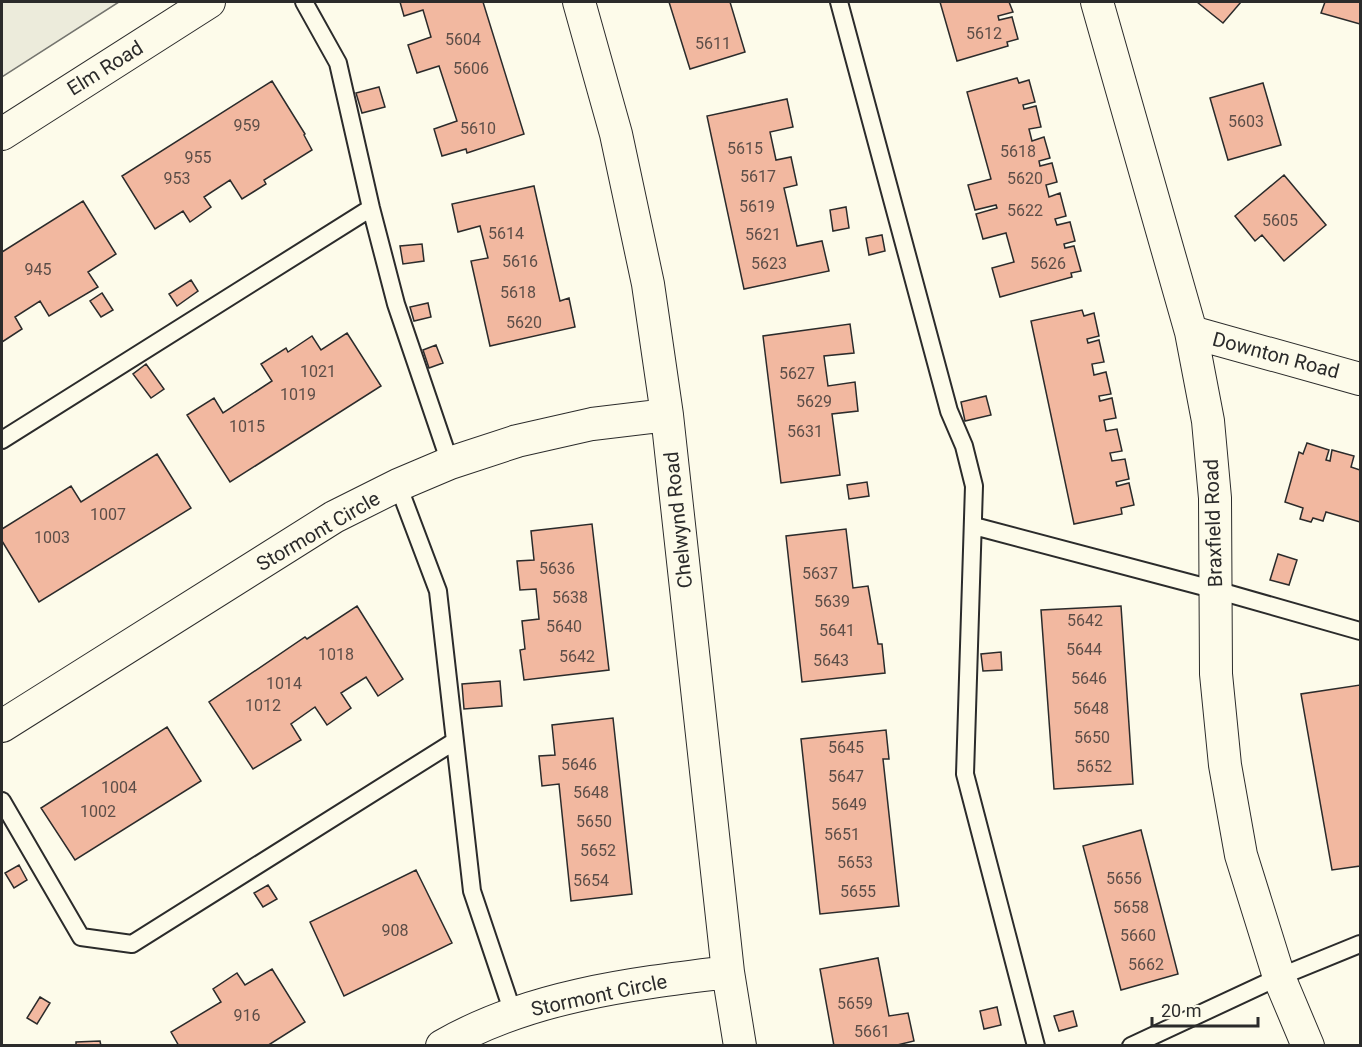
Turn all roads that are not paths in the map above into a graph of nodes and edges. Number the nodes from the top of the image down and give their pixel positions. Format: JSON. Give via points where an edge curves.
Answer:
{"nodes":[{"id":1,"x":210,"y":2,"type":"edge"},
{"id":2,"x":304,"y":2,"type":"edge"},
{"id":3,"x":579,"y":2,"type":"edge"},
{"id":4,"x":839,"y":2,"type":"edge"},
{"id":5,"x":1097,"y":2,"type":"edge"},
{"id":6,"x":2,"y":134,"type":"edge"},
{"id":7,"x":371,"y":208,"type":"junction"},
{"id":8,"x":1191,"y":332,"type":"junction"},
{"id":9,"x":1360,"y":379,"type":"edge"},
{"id":10,"x":667,"y":415,"type":"junction"},
{"id":11,"x":2,"y":440,"type":"edge"},
{"id":12,"x":450,"y":463,"type":"junction"},
{"id":13,"x":398,"y":485,"type":"junction"},
{"id":14,"x":974,"y":526,"type":"junction"},
{"id":15,"x":1216,"y":590,"type":"junction"},
{"id":16,"x":1360,"y":631,"type":"edge"},
{"id":17,"x":2,"y":726,"type":"edge"},
{"id":18,"x":455,"y":741,"type":"junction"},
{"id":19,"x":2,"y":801,"type":"edge"},
{"id":20,"x":1360,"y":944,"type":"edge"},
{"id":21,"x":728,"y":972,"type":"junction"},
{"id":22,"x":1279,"y":977,"type":"junction"},
{"id":23,"x":513,"y":1014,"type":"junction"},
{"id":24,"x":442,"y":1046,"type":"edge"},
{"id":25,"x":740,"y":1046,"type":"edge"},
{"id":26,"x":1036,"y":1046,"type":"edge"},
{"id":27,"x":1131,"y":1046,"type":"edge"},
{"id":28,"x":1308,"y":1046,"type":"edge"}],
"edges":[{"from":1,"to":6,"type":"street","name":"Elm Road"},
{"from":2,"to":7,"type":"lane","via":[[338,63]]},
{"from":3,"to":10,"type":"street","name":"Chelwynd Road","via":[[616,134],[648,284]]},
{"from":4,"to":14,"type":"lane","via":[[946,399],[972,476]]},
{"from":5,"to":8,"type":"street","name":"Braxfield Road"},
{"from":7,"to":11,"type":"lane"},
{"from":7,"to":12,"type":"lane","via":[[396,304]]},
{"from":8,"to":9,"type":"street","name":"Downton Road"},
{"from":8,"to":15,"type":"street","name":"Braxfield Road","via":[[1208,421],[1215,498]]},
{"from":10,"to":12,"type":"street","name":"Stormont Circle","via":[[592,424],[517,441]]},
{"from":10,"to":21,"type":"street","name":"Chelwynd Road"},
{"from":12,"to":13,"type":"street","name":"Stormont Circle"},
{"from":13,"to":17,"type":"street","name":"Stormont Circle","via":[[334,517]]},
{"from":13,"to":18,"type":"lane","via":[[438,591]]},
{"from":14,"to":15,"type":"lane"},
{"from":14,"to":26,"type":"lane","via":[[965,774]]},
{"from":15,"to":16,"type":"lane"},
{"from":15,"to":22,"type":"street","name":"Braxfield Road","via":[[1216,674],[1225,765],[1241,855]]},
{"from":18,"to":19,"type":"lane","via":[[132,944],[81,937]]},
{"from":18,"to":23,"type":"lane","via":[[472,891]]},
{"from":20,"to":22,"type":"lane"},
{"from":21,"to":23,"type":"street","name":"Stormont Circle","via":[[577,995]]},
{"from":21,"to":25,"type":"street","name":"Chelwynd Road"},
{"from":22,"to":27,"type":"lane"},
{"from":22,"to":28,"type":"street","name":"Braxfield Road"},
{"from":23,"to":24,"type":"street","name":"Stormont Circle"}]}
